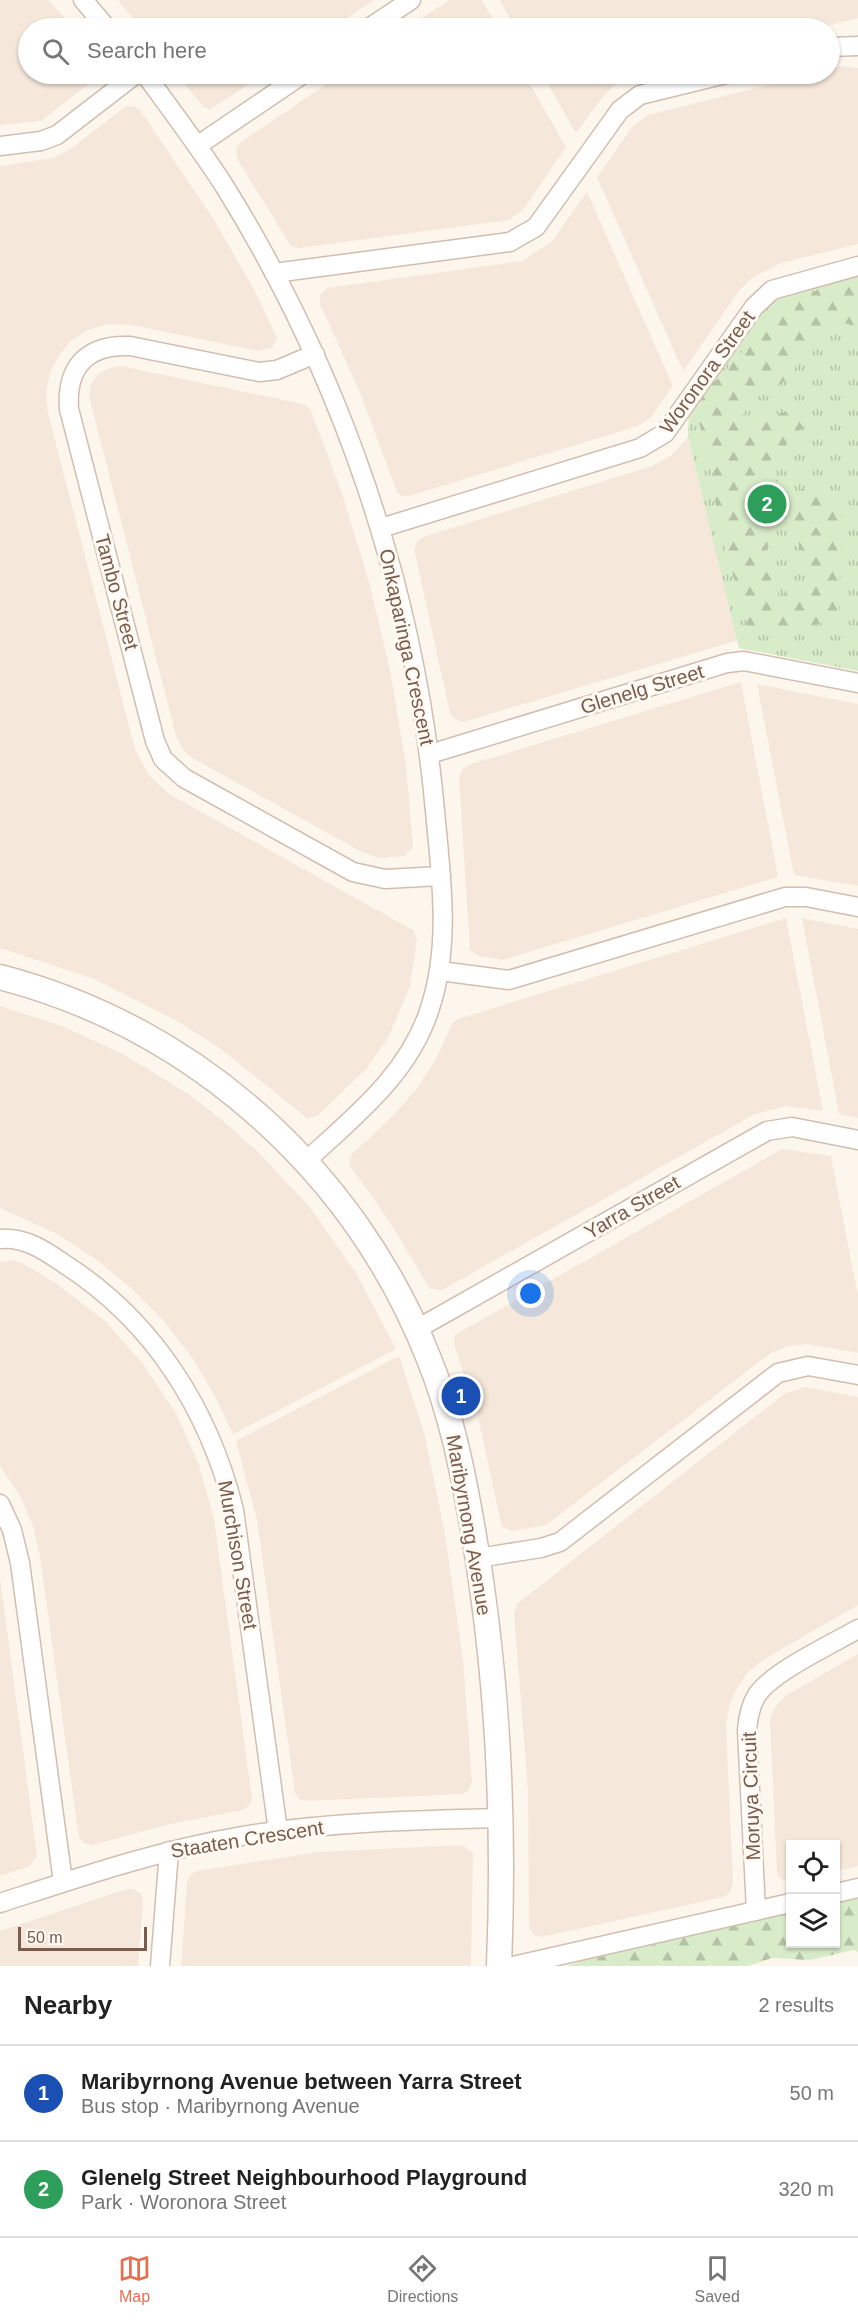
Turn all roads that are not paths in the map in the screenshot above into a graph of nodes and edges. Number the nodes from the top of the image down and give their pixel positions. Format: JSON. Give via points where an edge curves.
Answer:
{"nodes":[{"id":1,"x":83,"y":0,"type":"edge"},
{"id":2,"x":411,"y":0,"type":"edge"},
{"id":3,"x":98,"y":18,"type":"edge"},
{"id":4,"x":384,"y":18,"type":"edge"},
{"id":5,"x":858,"y":46,"type":"edge"},
{"id":6,"x":840,"y":47,"type":"edge"},
{"id":7,"x":123,"y":84,"type":"edge"},
{"id":8,"x":152,"y":84,"type":"edge"},
{"id":9,"x":288,"y":84,"type":"edge"},
{"id":10,"x":685,"y":84,"type":"edge"},
{"id":11,"x":0,"y":146,"type":"edge"},
{"id":12,"x":197,"y":146,"type":"junction"},
{"id":13,"x":858,"y":266,"type":"edge"},
{"id":14,"x":274,"y":273,"type":"junction"},
{"id":15,"x":315,"y":354,"type":"junction"},
{"id":16,"x":381,"y":528,"type":"junction"},
{"id":17,"x":858,"y":683,"type":"edge"},
{"id":18,"x":430,"y":754,"type":"junction"},
{"id":19,"x":441,"y":876,"type":"junction"},
{"id":20,"x":858,"y":907,"type":"edge"},
{"id":21,"x":440,"y":971,"type":"junction"},
{"id":22,"x":0,"y":977,"type":"edge"},
{"id":23,"x":858,"y":1140,"type":"edge"},
{"id":24,"x":306,"y":1161,"type":"junction"},
{"id":25,"x":0,"y":1239,"type":"edge"},
{"id":26,"x":417,"y":1329,"type":"junction"},
{"id":27,"x":858,"y":1375,"type":"edge"},
{"id":28,"x":0,"y":1504,"type":"edge"},
{"id":29,"x":478,"y":1558,"type":"junction"},
{"id":30,"x":858,"y":1629,"type":"edge"},
{"id":31,"x":501,"y":1818,"type":"junction"},
{"id":32,"x":278,"y":1831,"type":"junction"},
{"id":33,"x":169,"y":1851,"type":"junction"},
{"id":34,"x":63,"y":1882,"type":"junction"},
{"id":35,"x":858,"y":1888,"type":"edge"},
{"id":36,"x":840,"y":1892,"type":"edge"},
{"id":37,"x":0,"y":1903,"type":"edge"},
{"id":38,"x":786,"y":1904,"type":"edge"},
{"id":39,"x":756,"y":1911,"type":"junction"},
{"id":40,"x":160,"y":1966,"type":"edge"},
{"id":41,"x":500,"y":1966,"type":"edge"},
{"id":42,"x":513,"y":1966,"type":"edge"}],
"edges":[{"from":1,"to":3,"type":"street"},
{"from":2,"to":4,"type":"street"},
{"from":5,"to":6,"type":"street"},
{"from":7,"to":11,"type":"street","via":[[57,135]]},
{"from":8,"to":12,"type":"street","name":"Onkaparinga Crescent"},
{"from":9,"to":12,"type":"street"},
{"from":10,"to":14,"type":"street","via":[[640,95],[620,110],[536,227],[520,239]]},
{"from":12,"to":14,"type":"street","name":"Onkaparinga Crescent"},
{"from":13,"to":16,"type":"street","name":"Woronora Street","via":[[772,290],[754,307],[657,439],[640,448]]},
{"from":14,"to":15,"type":"street","name":"Onkaparinga Crescent"},
{"from":15,"to":16,"type":"street","name":"Onkaparinga Crescent"},
{"from":15,"to":19,"type":"street","name":"Tambo Street","via":[[277,370],[259,372],[112,345],[96,350],[76,368],[68,392],[69,409],[155,741],[163,759],[184,778],[353,872],[385,879]]},
{"from":16,"to":18,"type":"street","name":"Onkaparinga Crescent","via":[[405,617]]},
{"from":17,"to":18,"type":"street","name":"Glenelg Street","via":[[744,661],[727,663]]},
{"from":18,"to":19,"type":"street","name":"Onkaparinga Crescent"},
{"from":19,"to":21,"type":"street","name":"Onkaparinga Crescent"},
{"from":20,"to":21,"type":"street","via":[[785,897],[509,980]]},
{"from":21,"to":24,"type":"street","name":"Onkaparinga Crescent","via":[[427,1018],[404,1061],[381,1092]]},
{"from":22,"to":24,"type":"street","name":"Maribyrnong Avenue","via":[[83,1005],[168,1048],[236,1096]]},
{"from":23,"to":26,"type":"street","name":"Yarra Street","via":[[792,1127],[767,1131]]},
{"from":24,"to":26,"type":"street","name":"Maribyrnong Avenue","via":[[368,1241]]},
{"from":25,"to":32,"type":"street","name":"Murchison Street","via":[[31,1244],[98,1288],[154,1344],[198,1410],[220,1459],[234,1510]]},
{"from":26,"to":29,"type":"street","name":"Maribyrnong Avenue","via":[[451,1424]]},
{"from":27,"to":29,"type":"street","via":[[808,1366],[778,1373],[560,1542]]},
{"from":28,"to":34,"type":"street","via":[[12,1530],[20,1563]]},
{"from":29,"to":31,"type":"street","name":"Maribyrnong Avenue","via":[[493,1683]]},
{"from":30,"to":39,"type":"street","name":"Moruya Circuit","via":[[769,1681],[749,1712]]},
{"from":31,"to":32,"type":"street","name":"Staaten Crescent","via":[[359,1823]]},
{"from":31,"to":41,"type":"street","name":"Maribyrnong Avenue"},
{"from":32,"to":33,"type":"street","name":"Staaten Crescent"},
{"from":33,"to":34,"type":"street","name":"Staaten Crescent"},
{"from":33,"to":40,"type":"street"},
{"from":34,"to":37,"type":"street","name":"Staaten Crescent"},
{"from":35,"to":36,"type":"street"},
{"from":38,"to":39,"type":"street"},
{"from":39,"to":42,"type":"street"}]}
